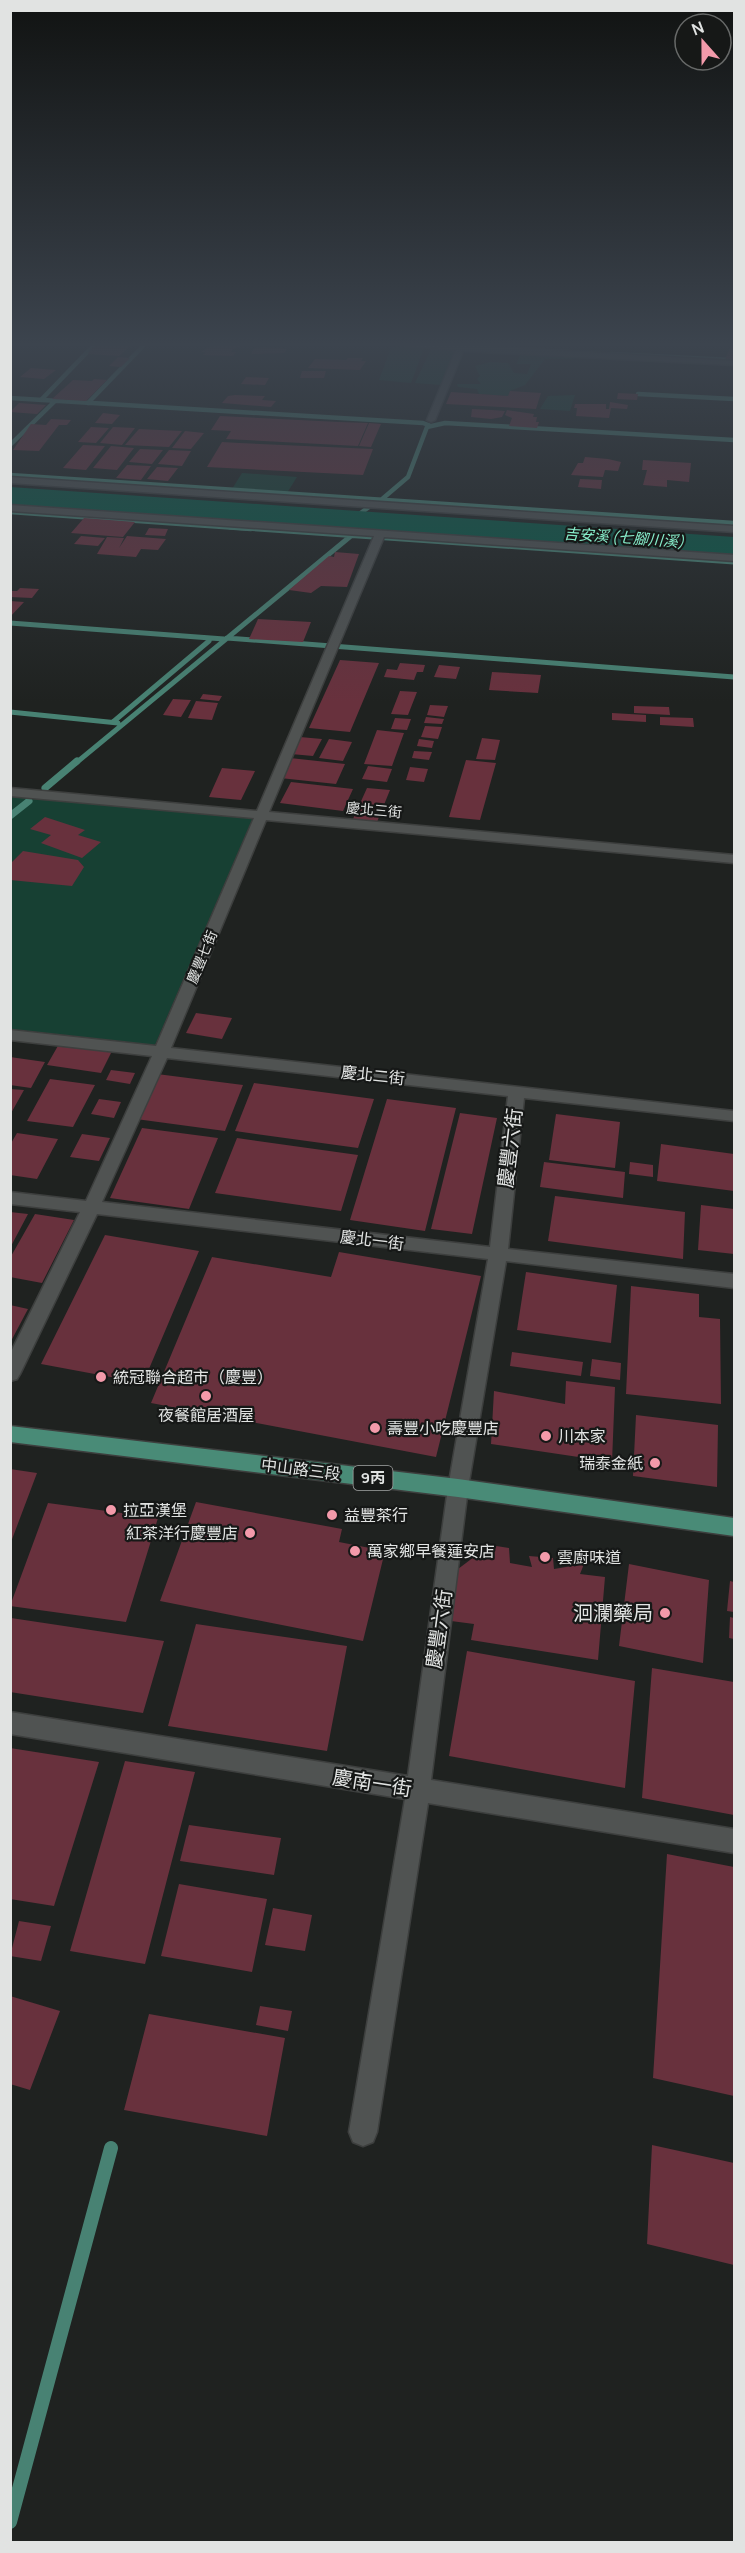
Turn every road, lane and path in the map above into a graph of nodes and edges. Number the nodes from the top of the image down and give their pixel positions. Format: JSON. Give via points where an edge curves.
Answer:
{"nodes":[{"id":1,"x":10,"y":480,"type":"edge"},
{"id":2,"x":10,"y":508,"type":"edge"},
{"id":3,"x":735,"y":528,"type":"edge"},
{"id":4,"x":380,"y":534,"type":"junction"},
{"id":5,"x":735,"y":558,"type":"edge"},
{"id":6,"x":10,"y":792,"type":"edge"},
{"id":7,"x":262,"y":814,"type":"junction"},
{"id":8,"x":735,"y":859,"type":"edge"},
{"id":9,"x":10,"y":1035,"type":"edge"},
{"id":10,"x":161,"y":1054,"type":"junction"},
{"id":11,"x":517,"y":1090,"type":"junction"},
{"id":12,"x":735,"y":1116,"type":"edge"},
{"id":13,"x":10,"y":1198,"type":"edge"},
{"id":14,"x":92,"y":1206,"type":"junction"},
{"id":15,"x":498,"y":1255,"type":"junction"},
{"id":16,"x":735,"y":1281,"type":"edge"},
{"id":17,"x":10,"y":1374,"type":"edge"},
{"id":18,"x":10,"y":1434,"type":"edge"},
{"id":19,"x":458,"y":1488,"type":"junction"},
{"id":20,"x":735,"y":1527,"type":"edge"},
{"id":21,"x":10,"y":1723,"type":"edge"},
{"id":22,"x":418,"y":1790,"type":"junction"},
{"id":23,"x":735,"y":1840,"type":"edge"},
{"id":24,"x":363,"y":2132,"type":"dead end"}],
"edges":[{"from":1,"to":3,"type":"street"},
{"from":2,"to":4,"type":"street"},
{"from":4,"to":5,"type":"street"},
{"from":4,"to":7,"type":"street","name":"慶豐七街"},
{"from":6,"to":7,"type":"street","name":"慶北三街"},
{"from":7,"to":8,"type":"street","name":"慶北三街"},
{"from":7,"to":10,"type":"street","name":"慶豐七街"},
{"from":9,"to":10,"type":"street","name":"慶北二街"},
{"from":10,"to":11,"type":"street","name":"慶北二街"},
{"from":10,"to":14,"type":"street","name":"慶豐七街"},
{"from":11,"to":12,"type":"street","name":"慶北二街"},
{"from":11,"to":15,"type":"street","name":"慶豐六街"},
{"from":13,"to":14,"type":"street","name":"慶北一街"},
{"from":14,"to":15,"type":"street","name":"慶北一街"},
{"from":14,"to":17,"type":"street","name":"慶豐七街"},
{"from":15,"to":16,"type":"street","name":"慶北一街"},
{"from":15,"to":19,"type":"street","name":"慶豐六街"},
{"from":18,"to":19,"type":"main road","name":"中山路三段","number":"9丙"},
{"from":19,"to":20,"type":"main road","name":"中山路三段","number":"9丙"},
{"from":19,"to":22,"type":"street","name":"慶豐六街"},
{"from":21,"to":22,"type":"street","name":"慶南一街"},
{"from":22,"to":23,"type":"street","name":"慶南一街"},
{"from":22,"to":24,"type":"street","name":"慶豐六街"}]}
